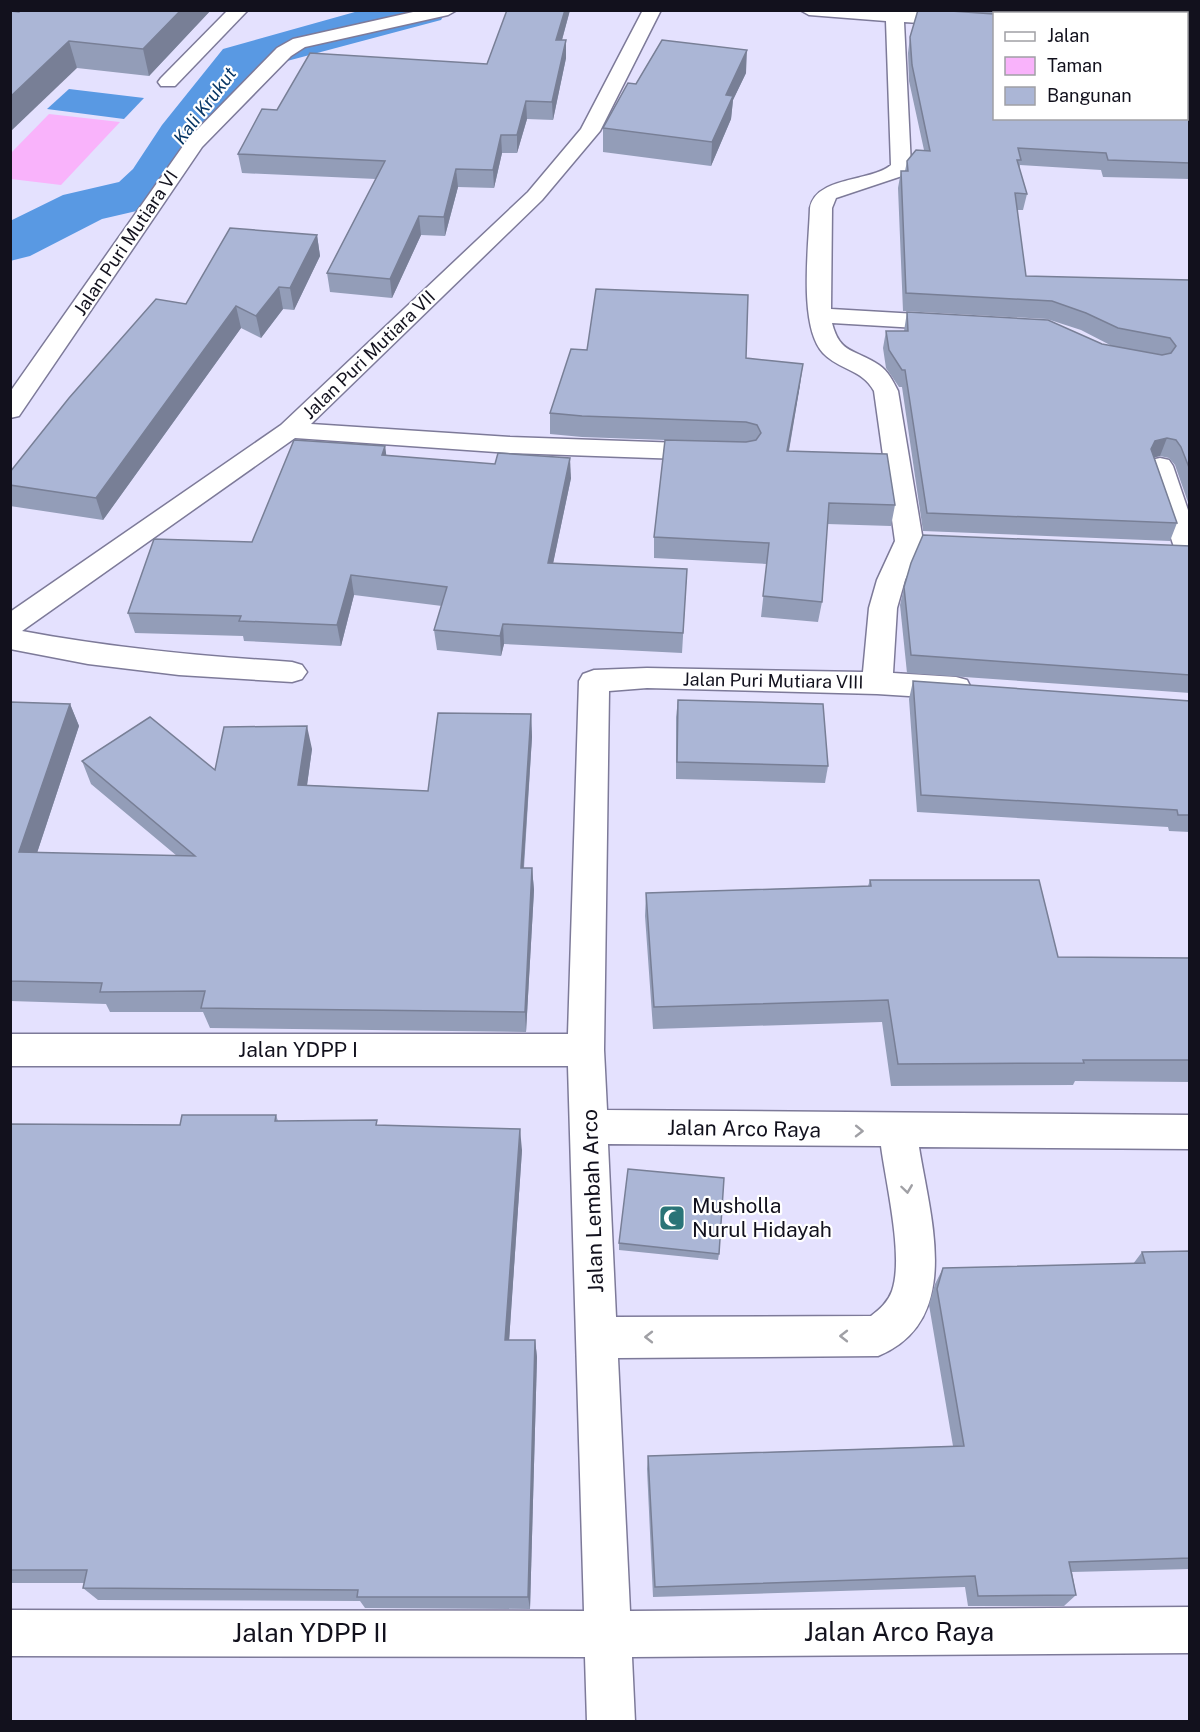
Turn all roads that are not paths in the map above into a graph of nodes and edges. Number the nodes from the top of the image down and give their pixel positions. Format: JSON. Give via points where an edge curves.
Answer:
{"nodes":[{"id":1,"x":239,"y":10,"type":"edge"},
{"id":2,"x":448,"y":10,"type":"edge"},
{"id":3,"x":652,"y":10,"type":"edge"},
{"id":4,"x":809,"y":10,"type":"edge"},
{"id":5,"x":894,"y":14,"type":"edge"},
{"id":6,"x":993,"y":23,"type":"edge"},
{"id":7,"x":168,"y":82,"type":"dead end"},
{"id":8,"x":819,"y":315,"type":"junction"},
{"id":9,"x":979,"y":324,"type":"edge"},
{"id":10,"x":10,"y":411,"type":"edge"},
{"id":11,"x":290,"y":430,"type":"junction"},
{"id":12,"x":733,"y":452,"type":"edge"},
{"id":13,"x":1160,"y":466,"type":"edge"},
{"id":14,"x":1182,"y":553,"type":"edge"},
{"id":15,"x":10,"y":626,"type":"edge"},
{"id":16,"x":10,"y":639,"type":"edge"},
{"id":17,"x":292,"y":672,"type":"dead end"},
{"id":18,"x":594,"y":681,"type":"joint"},
{"id":19,"x":877,"y":682,"type":"junction"},
{"id":20,"x":981,"y":690,"type":"edge"},
{"id":21,"x":10,"y":1050,"type":"edge"},
{"id":22,"x":586,"y":1050,"type":"junction"},
{"id":23,"x":590,"y":1127,"type":"junction"},
{"id":24,"x":898,"y":1131,"type":"junction"},
{"id":25,"x":1190,"y":1132,"type":"edge"},
{"id":26,"x":598,"y":1338,"type":"junction"},
{"id":27,"x":1190,"y":1630,"type":"edge"},
{"id":28,"x":10,"y":1633,"type":"edge"},
{"id":29,"x":609,"y":1634,"type":"junction"},
{"id":30,"x":611,"y":1722,"type":"edge"}],
"edges":[{"from":1,"to":7,"type":"street"},
{"from":2,"to":10,"type":"street","name":"Jalan Puri Mutiara VI","via":[[299,43],[284,52],[195,142]]},
{"from":3,"to":11,"type":"street","name":"Jalan Puri Mutiara VII","via":[[590,131],[564,163],[535,196]]},
{"from":4,"to":5,"type":"street"},
{"from":5,"to":6,"type":"street"},
{"from":5,"to":8,"type":"street","name":"Jalan Puri Mutiara VIII","via":[[901,166],[895,172],[829,194],[822,202]]},
{"from":8,"to":9,"type":"street"},
{"from":8,"to":19,"type":"street","name":"Jalan Puri Mutiara VIII","via":[[826,344],[879,375],[883,383],[921,542],[891,580],[883,608]]},
{"from":11,"to":12,"type":"street","via":[[510,445]]},
{"from":11,"to":15,"type":"street","name":"Jalan Puri Mutiara VII"},
{"from":13,"to":14,"type":"street"},
{"from":16,"to":17,"type":"street","via":[[179,665]]},
{"from":18,"to":19,"type":"street","name":"Jalan Puri Mutiara VIII","via":[[647,678]]},
{"from":18,"to":22,"type":"street","name":"Jalan Lembah Arco"},
{"from":19,"to":20,"type":"street"},
{"from":21,"to":22,"type":"street","name":"Jalan YDPP I"},
{"from":22,"to":23,"type":"street","name":"Jalan Lembah Arco"},
{"from":23,"to":24,"type":"street","name":"Jalan Arco Raya","one_way":true},
{"from":23,"to":26,"type":"street","name":"Jalan Lembah Arco"},
{"from":24,"to":25,"type":"street","name":"Jalan Arco Raya"},
{"from":24,"to":26,"type":"street","one_way":true,"via":[[917,1260],[912,1295],[899,1319],[878,1336]]},
{"from":26,"to":29,"type":"street","name":"Jalan Lembah Arco"},
{"from":27,"to":29,"type":"street","name":"Jalan Arco Raya"},
{"from":28,"to":29,"type":"street","name":"Jalan YDPP II"},
{"from":29,"to":30,"type":"street","name":"Jalan Lembah Arco"}]}
